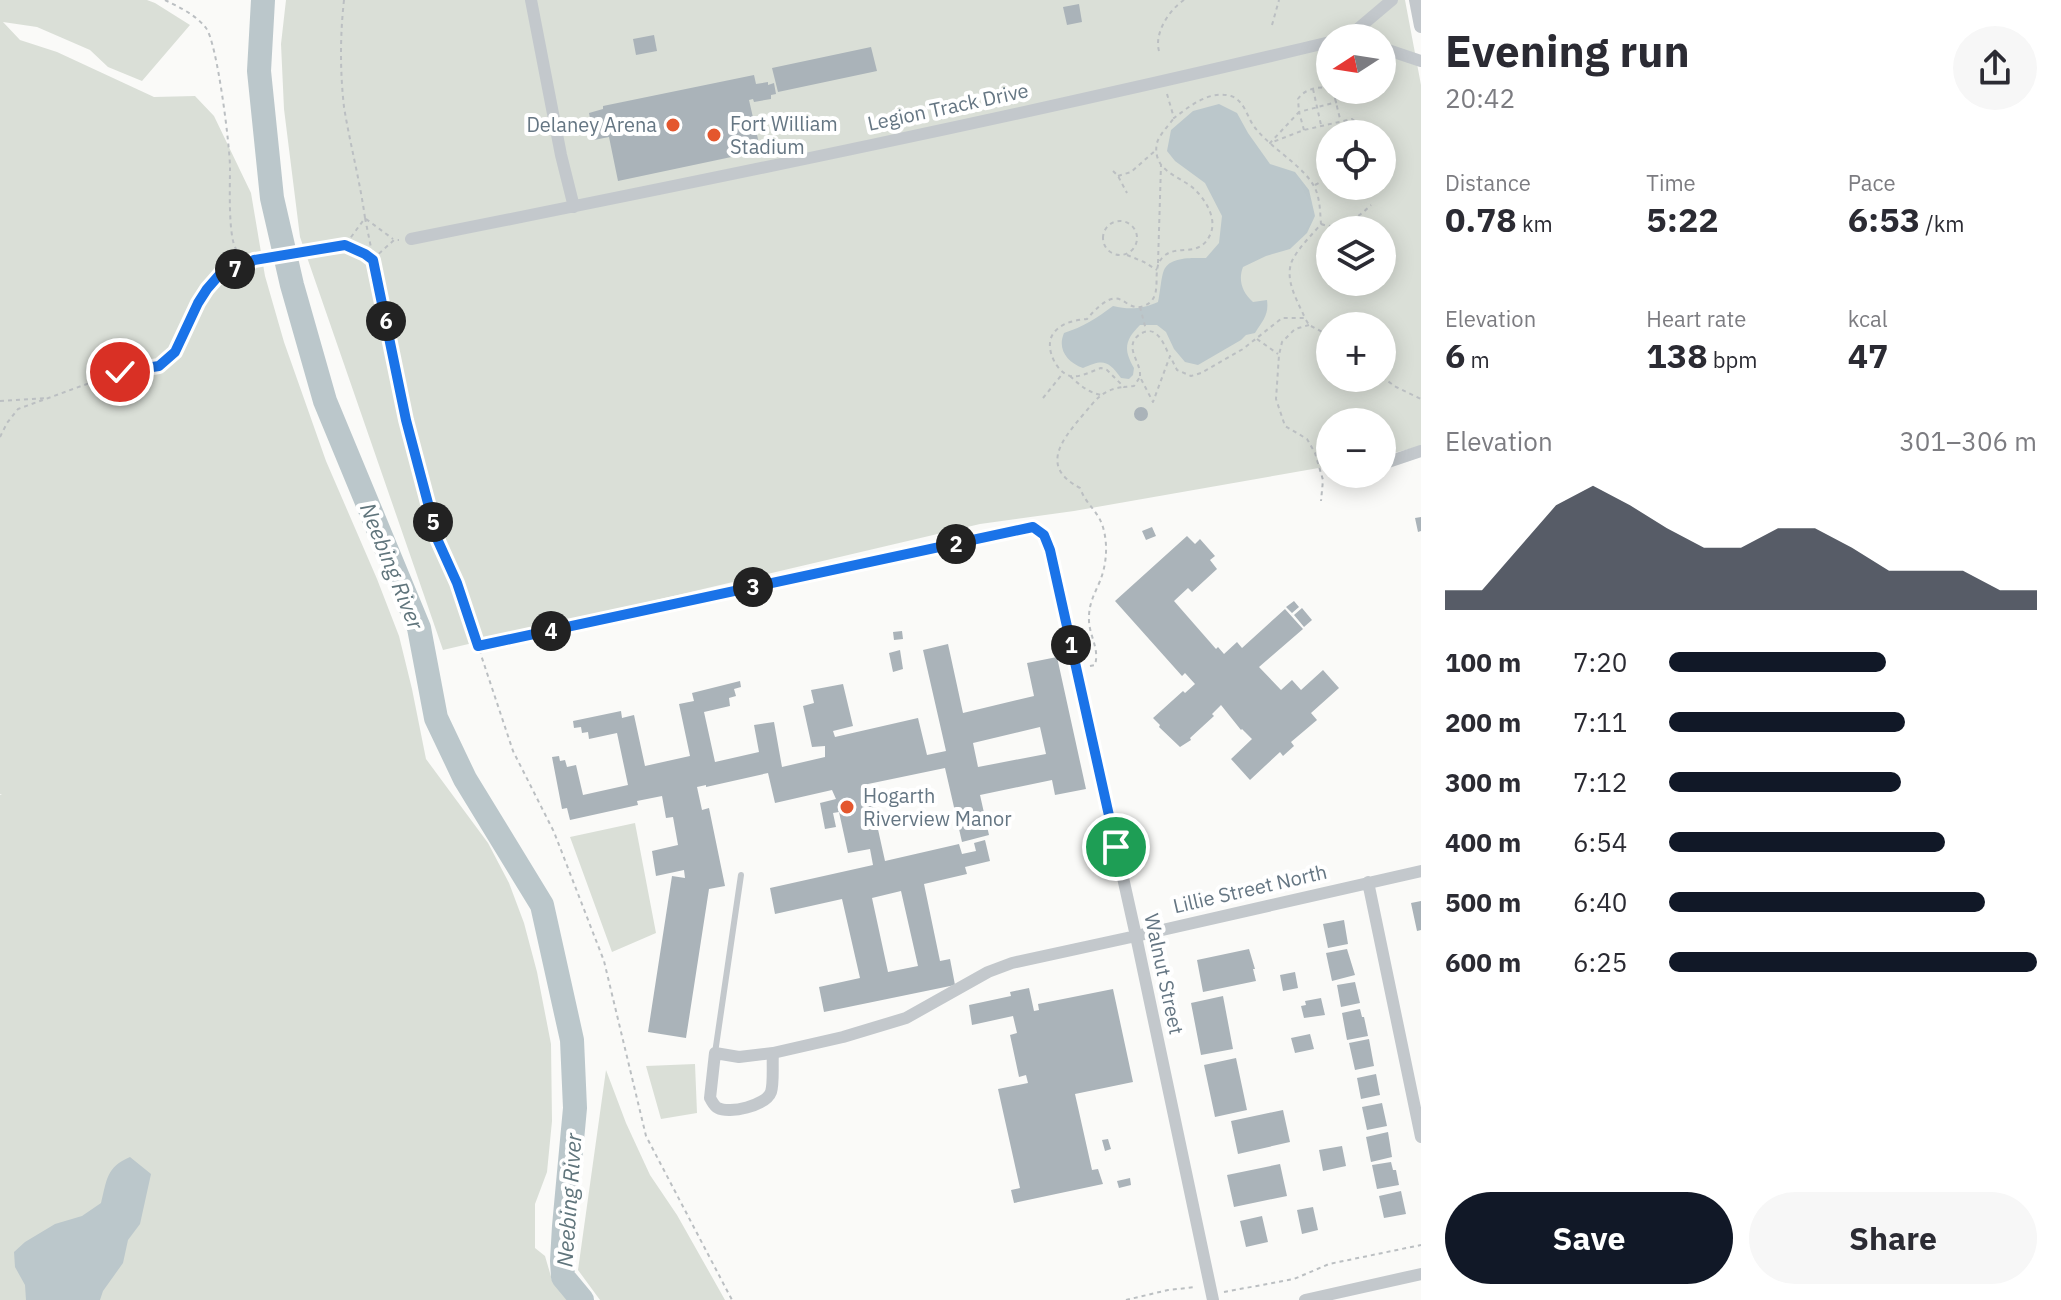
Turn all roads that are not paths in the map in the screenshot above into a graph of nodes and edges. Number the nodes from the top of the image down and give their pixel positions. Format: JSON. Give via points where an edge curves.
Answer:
{"nodes":[{"id":1,"x":531,"y":0,"type":"edge"},
{"id":2,"x":1392,"y":0,"type":"edge"},
{"id":3,"x":1416,"y":0,"type":"edge"},
{"id":4,"x":1365,"y":24,"type":"edge"},
{"id":5,"x":1421,"y":26,"type":"edge"},
{"id":6,"x":1316,"y":45,"type":"edge"},
{"id":7,"x":1396,"y":53,"type":"edge"},
{"id":8,"x":1421,"y":61,"type":"edge"},
{"id":9,"x":574,"y":207,"type":"junction"},
{"id":10,"x":411,"y":239,"type":"road end"},
{"id":11,"x":1421,"y":451,"type":"edge"},
{"id":12,"x":1396,"y":459,"type":"edge"},
{"id":13,"x":573,"y":626,"type":"road end"},
{"id":14,"x":1421,"y":871,"type":"edge"},
{"id":15,"x":741,"y":875,"type":"dead end"},
{"id":16,"x":1368,"y":882,"type":"junction"},
{"id":17,"x":1136,"y":936,"type":"junction"},
{"id":18,"x":715,"y":1053,"type":"junction"},
{"id":19,"x":773,"y":1053,"type":"junction"},
{"id":20,"x":1421,"y":1137,"type":"edge"},
{"id":21,"x":1421,"y":1274,"type":"edge"},
{"id":22,"x":1212,"y":1297,"type":"edge"},
{"id":23,"x":1305,"y":1300,"type":"edge"}],
"edges":[{"from":1,"to":9,"type":"street"},
{"from":2,"to":4,"type":"street"},
{"from":3,"to":5,"type":"street"},
{"from":6,"to":9,"type":"street","name":"Legion Track Drive"},
{"from":7,"to":8,"type":"street"},
{"from":9,"to":10,"type":"street","name":"Legion Track Drive"},
{"from":11,"to":12,"type":"street"},
{"from":13,"to":17,"type":"street","name":"Walnut Street","via":[[1033,527],[1044,535],[1050,550]]},
{"from":14,"to":16,"type":"street","name":"Lillie Street North"},
{"from":15,"to":18,"type":"lane"},
{"from":16,"to":17,"type":"street","name":"Lillie Street North"},
{"from":16,"to":20,"type":"street"},
{"from":17,"to":19,"type":"street","name":"Lillie Street North","via":[[1012,963],[906,1018]]},
{"from":17,"to":22,"type":"street","name":"Walnut Street"},
{"from":18,"to":19,"type":"street","name":"Lillie Street North"},
{"from":18,"to":19,"type":"street","via":[[710,1098],[725,1110],[753,1106],[771,1093]]},
{"from":21,"to":23,"type":"street"}]}
